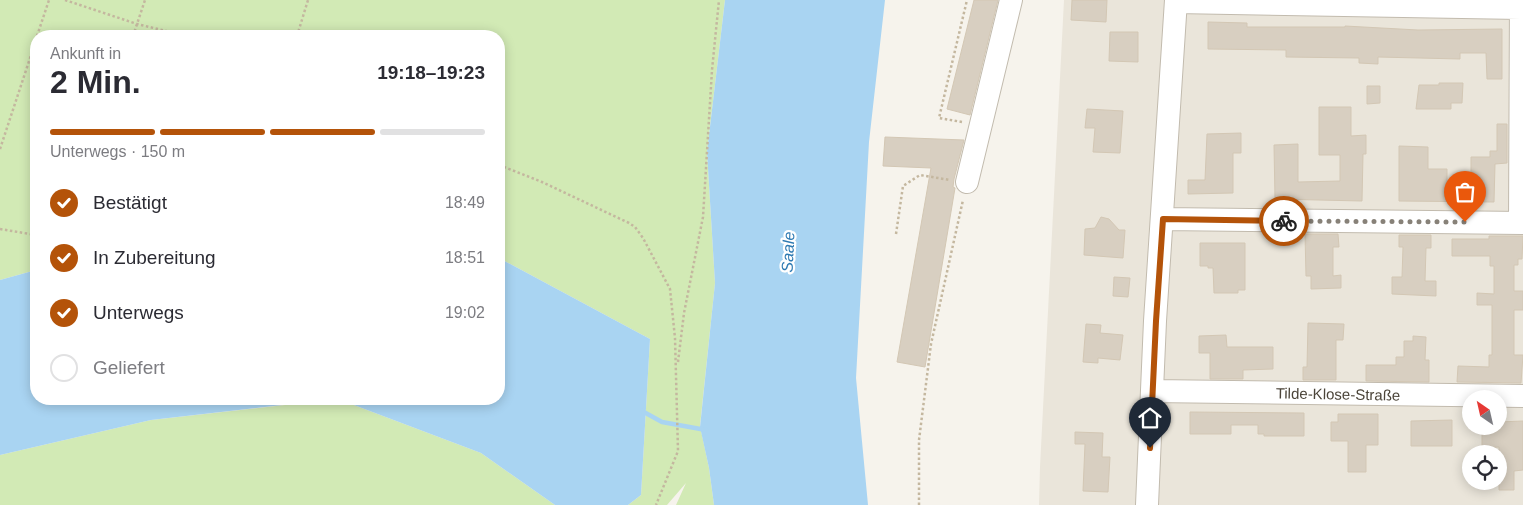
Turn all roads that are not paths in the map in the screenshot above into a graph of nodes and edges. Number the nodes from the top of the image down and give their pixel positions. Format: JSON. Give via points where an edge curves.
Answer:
{"nodes":[{"id":1,"x":1011,"y":0,"type":"edge"},
{"id":2,"x":1176,"y":1,"type":"edge"},
{"id":3,"x":1521,"y":4,"type":"edge"},
{"id":4,"x":967,"y":182,"type":"road end"},
{"id":5,"x":1163,"y":219,"type":"junction"},
{"id":6,"x":1521,"y":223,"type":"edge"},
{"id":7,"x":1152,"y":391,"type":"junction"},
{"id":8,"x":1523,"y":396,"type":"edge"},
{"id":9,"x":1147,"y":505,"type":"edge"}],
"edges":[{"from":1,"to":4,"type":"street"},
{"from":2,"to":3,"type":"street"},
{"from":2,"to":5,"type":"street"},
{"from":3,"to":6,"type":"street"},
{"from":5,"to":6,"type":"street"},
{"from":5,"to":7,"type":"street"},
{"from":7,"to":8,"type":"street","name":"Tilde-Klose-Straße"},
{"from":7,"to":9,"type":"street"}]}
